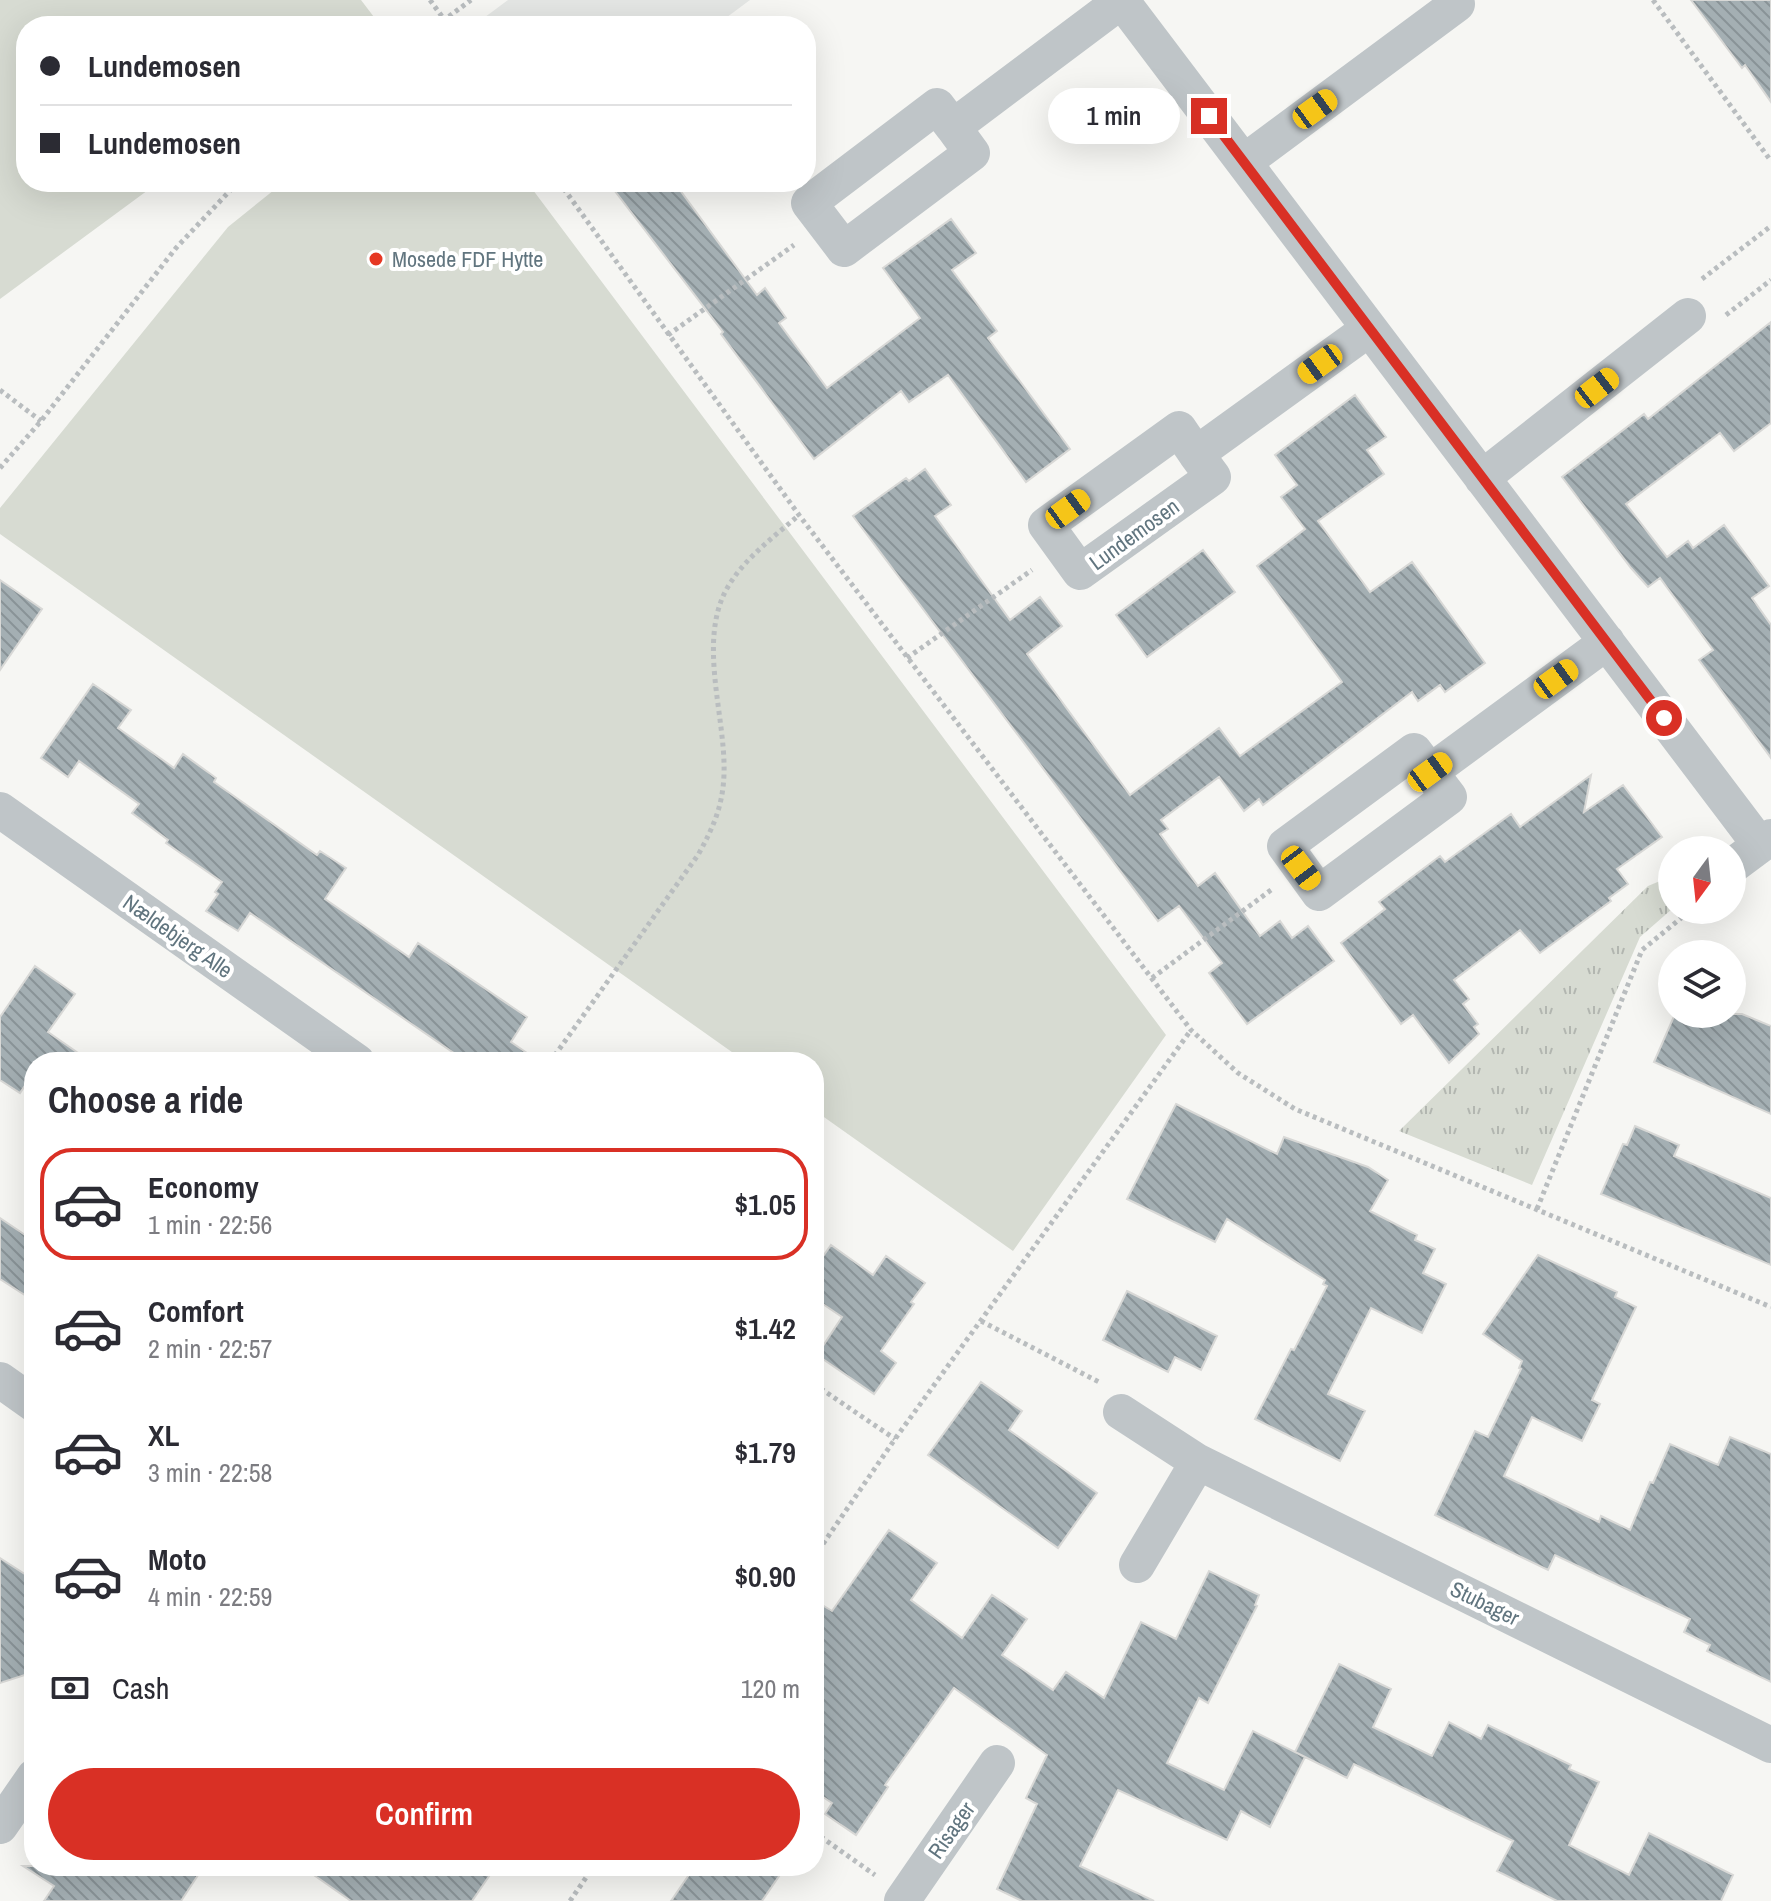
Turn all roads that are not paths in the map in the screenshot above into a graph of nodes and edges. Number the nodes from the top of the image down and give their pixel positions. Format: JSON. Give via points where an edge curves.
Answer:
{"nodes":[{"id":1,"x":1121,"y":0,"type":"edge"},
{"id":2,"x":1457,"y":4,"type":"dead end"},
{"id":3,"x":953,"y":127,"type":"junction"},
{"id":4,"x":1244,"y":162,"type":"junction"},
{"id":5,"x":1688,"y":316,"type":"road end"},
{"id":6,"x":1369,"y":329,"type":"junction"},
{"id":7,"x":1196,"y":454,"type":"junction"},
{"id":8,"x":1482,"y":478,"type":"junction"},
{"id":9,"x":1607,"y":642,"type":"junction"},
{"id":10,"x":1430,"y":772,"type":"junction"},
{"id":11,"x":0,"y":810,"type":"edge"},
{"id":12,"x":1766,"y":841,"type":"edge"},
{"id":13,"x":1746,"y":856,"type":"edge"},
{"id":14,"x":343,"y":1052,"type":"edge"},
{"id":15,"x":0,"y":1380,"type":"edge"},
{"id":16,"x":24,"y":1397,"type":"edge"},
{"id":17,"x":1121,"y":1412,"type":"road end"},
{"id":18,"x":1198,"y":1462,"type":"junction"},
{"id":19,"x":1137,"y":1565,"type":"dead end"},
{"id":20,"x":1771,"y":1745,"type":"edge"},
{"id":21,"x":997,"y":1763,"type":"dead end"},
{"id":22,"x":24,"y":1791,"type":"edge"},
{"id":23,"x":0,"y":1826,"type":"edge"},
{"id":24,"x":906,"y":1899,"type":"edge"}],
"edges":[{"from":1,"to":3,"type":"street"},
{"from":1,"to":4,"type":"street"},
{"from":2,"to":4,"type":"street"},
{"from":3,"to":3,"type":"street","via":[[972,153],[844,249],[809,203],[937,106]]},
{"from":4,"to":6,"type":"street"},
{"from":5,"to":8,"type":"street"},
{"from":6,"to":7,"type":"street"},
{"from":6,"to":8,"type":"street"},
{"from":7,"to":7,"type":"street","name":"Lundemosen","via":[[1213,477],[1080,572],[1046,525],[1179,429]]},
{"from":8,"to":9,"type":"street"},
{"from":9,"to":10,"type":"street"},
{"from":9,"to":12,"type":"street"},
{"from":10,"to":10,"type":"street","via":[[1449,797],[1319,893],[1285,846],[1414,751]]},
{"from":11,"to":14,"type":"street","name":"Nældebjerg Alle"},
{"from":12,"to":13,"type":"street"},
{"from":15,"to":16,"type":"street"},
{"from":17,"to":18,"type":"street","name":"Stubager"},
{"from":18,"to":19,"type":"street"},
{"from":18,"to":20,"type":"street","name":"Stubager"},
{"from":21,"to":24,"type":"street","name":"Risager"},
{"from":22,"to":23,"type":"street"}]}
